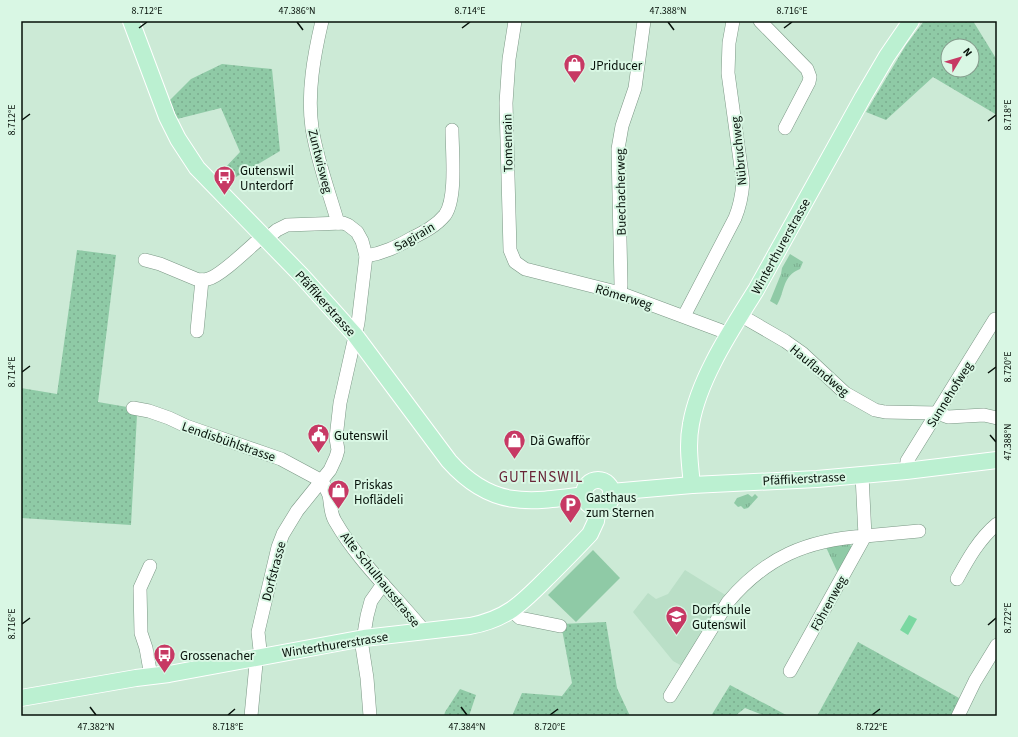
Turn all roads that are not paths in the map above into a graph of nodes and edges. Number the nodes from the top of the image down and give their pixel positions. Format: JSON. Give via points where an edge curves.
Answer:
{"nodes":[{"id":1,"x":131,"y":21,"type":"edge"},
{"id":2,"x":322,"y":21,"type":"edge"},
{"id":3,"x":515,"y":21,"type":"edge"},
{"id":4,"x":644,"y":21,"type":"edge"},
{"id":5,"x":733,"y":21,"type":"edge"},
{"id":6,"x":760,"y":21,"type":"edge"},
{"id":7,"x":911,"y":21,"type":"edge"},
{"id":8,"x":785,"y":128,"type":"dead end"},
{"id":9,"x":452,"y":130,"type":"dead end"},
{"id":10,"x":338,"y":223,"type":"junction"},
{"id":11,"x":264,"y":238,"type":"junction"},
{"id":12,"x":366,"y":256,"type":"junction"},
{"id":13,"x":145,"y":260,"type":"dead end"},
{"id":14,"x":517,"y":263,"type":"joint"},
{"id":15,"x":202,"y":280,"type":"junction"},
{"id":16,"x":620,"y":293,"type":"junction"},
{"id":17,"x":740,"y":315,"type":"junction"},
{"id":18,"x":684,"y":316,"type":"junction"},
{"id":19,"x":995,"y":319,"type":"dead end"},
{"id":20,"x":197,"y":331,"type":"dead end"},
{"id":21,"x":730,"y":334,"type":"junction"},
{"id":22,"x":355,"y":335,"type":"junction"},
{"id":23,"x":133,"y":408,"type":"dead end"},
{"id":24,"x":937,"y":413,"type":"junction"},
{"id":25,"x":997,"y":418,"type":"edge"},
{"id":26,"x":997,"y":460,"type":"edge"},
{"id":27,"x":906,"y":471,"type":"junction"},
{"id":28,"x":862,"y":475,"type":"junction"},
{"id":29,"x":322,"y":481,"type":"junction"},
{"id":30,"x":692,"y":485,"type":"junction"},
{"id":31,"x":611,"y":492,"type":"junction"},
{"id":32,"x":584,"y":495,"type":"junction"},
{"id":33,"x":598,"y":507,"type":"junction"},
{"id":34,"x":997,"y":524,"type":"edge"},
{"id":35,"x":919,"y":531,"type":"dead end"},
{"id":36,"x":865,"y":536,"type":"junction"},
{"id":37,"x":150,"y":566,"type":"dead end"},
{"id":38,"x":957,"y":579,"type":"dead end"},
{"id":39,"x":383,"y":584,"type":"junction"},
{"id":40,"x":512,"y":610,"type":"junction"},
{"id":41,"x":419,"y":626,"type":"junction"},
{"id":42,"x":560,"y":626,"type":"dead end"},
{"id":43,"x":364,"y":635,"type":"junction"},
{"id":44,"x":997,"y":645,"type":"edge"},
{"id":45,"x":257,"y":657,"type":"junction"},
{"id":46,"x":790,"y":671,"type":"dead end"},
{"id":47,"x":151,"y":676,"type":"junction"},
{"id":48,"x":670,"y":696,"type":"dead end"},
{"id":49,"x":21,"y":698,"type":"edge"},
{"id":50,"x":251,"y":716,"type":"edge"},
{"id":51,"x":370,"y":716,"type":"edge"},
{"id":52,"x":958,"y":716,"type":"edge"}],
"edges":[{"from":1,"to":11,"type":"main road","name":"Pfäffikerstrasse","via":[[167,117],[187,153],[209,182]]},
{"from":2,"to":10,"type":"street","name":"Zuntwisweg","via":[[313,68],[312,127]]},
{"from":3,"to":14,"type":"street","name":"Tomenrain","via":[[506,103],[510,250]]},
{"from":4,"to":16,"type":"street","name":"Buechacherweg","via":[[635,88],[622,126],[618,149]]},
{"from":5,"to":18,"type":"street","name":"Nübruchweg","via":[[728,73],[743,182],[742,195],[735,218]]},
{"from":6,"to":8,"type":"street","via":[[809,73],[809,82]]},
{"from":7,"to":17,"type":"main road","name":"Winterthurerstrasse","via":[[863,97]]},
{"from":9,"to":12,"type":"street","name":"Sagirain","via":[[452,193],[445,215],[431,228],[400,245],[383,253]]},
{"from":10,"to":11,"type":"street","via":[[286,225]]},
{"from":10,"to":12,"type":"street","via":[[348,225],[357,232]]},
{"from":11,"to":15,"type":"street","via":[[221,272]]},
{"from":11,"to":22,"type":"main road","name":"Pfäffikerstrasse"},
{"from":12,"to":22,"type":"street","name":"Dorfstrasse"},
{"from":13,"to":15,"type":"street"},
{"from":14,"to":16,"type":"street","name":"Römerweg","via":[[525,269]]},
{"from":15,"to":20,"type":"street"},
{"from":16,"to":18,"type":"street","name":"Römerweg"},
{"from":17,"to":21,"type":"main road","name":"Winterthurerstrasse"},
{"from":17,"to":24,"type":"street","name":"Hauflandweg","via":[[796,348],[838,387],[870,408],[885,412]]},
{"from":18,"to":21,"type":"street","name":"Römerweg"},
{"from":19,"to":24,"type":"street","name":"Sunnehofweg"},
{"from":21,"to":30,"type":"main road","name":"Winterthurerstrasse","via":[[703,387],[694,413],[690,437]]},
{"from":22,"to":29,"type":"street","name":"Dorfstrasse","via":[[340,403],[336,438],[338,450],[330,470]]},
{"from":22,"to":32,"type":"main road","name":"Pfäffikerstrasse","via":[[449,461],[468,480],[490,493],[518,500],[547,500]]},
{"from":23,"to":29,"type":"street","name":"Lendisbühlstrasse","via":[[149,411],[281,459]]},
{"from":24,"to":25,"type":"street","name":"Hauflandweg","via":[[948,417],[978,414]]},
{"from":24,"to":27,"type":"street","name":"Sunnehofweg","via":[[907,461]]},
{"from":26,"to":27,"type":"main road","name":"Pfäffikerstrasse"},
{"from":27,"to":28,"type":"main road","name":"Pfäffikerstrasse"},
{"from":28,"to":30,"type":"main road","name":"Pfäffikerstrasse"},
{"from":28,"to":36,"type":"street"},
{"from":29,"to":39,"type":"street","name":"Alte Schulhausstrasse","via":[[335,521],[359,556]]},
{"from":29,"to":45,"type":"street","name":"Dorfstrasse","via":[[297,511],[278,547],[258,632],[260,650]]},
{"from":30,"to":31,"type":"main road","name":"Pfäffikerstrasse"},
{"from":31,"to":32,"type":"main road","via":[[606,483],[596,480],[587,485]]},
{"from":31,"to":33,"type":"main road","via":[[608,502]]},
{"from":32,"to":33,"type":"main road","via":[[587,503]]},
{"from":33,"to":40,"type":"main road","name":"Winterthurerstrasse","via":[[596,521],[590,534],[532,594]]},
{"from":34,"to":38,"type":"street","via":[[974,549]]},
{"from":35,"to":36,"type":"street"},
{"from":36,"to":46,"type":"street","name":"Föhrenweg"},
{"from":36,"to":48,"type":"street","via":[[831,540],[802,548],[786,554],[755,576],[725,607]]},
{"from":37,"to":47,"type":"street","via":[[140,588],[142,633]]},
{"from":39,"to":41,"type":"street","name":"Alte Schulhausstrasse"},
{"from":39,"to":43,"type":"street","via":[[371,601]]},
{"from":40,"to":41,"type":"main road","name":"Winterthurerstrasse","via":[[483,624]]},
{"from":40,"to":42,"type":"street","via":[[520,618]]},
{"from":41,"to":43,"type":"main road","name":"Winterthurerstrasse"},
{"from":43,"to":45,"type":"main road","name":"Winterthurerstrasse"},
{"from":43,"to":51,"type":"street","via":[[362,646]]},
{"from":44,"to":52,"type":"street"},
{"from":45,"to":47,"type":"main road","name":"Winterthurerstrasse"},
{"from":45,"to":50,"type":"street","name":"Dorfstrasse"},
{"from":47,"to":49,"type":"main road","name":"Winterthurerstrasse"}]}
